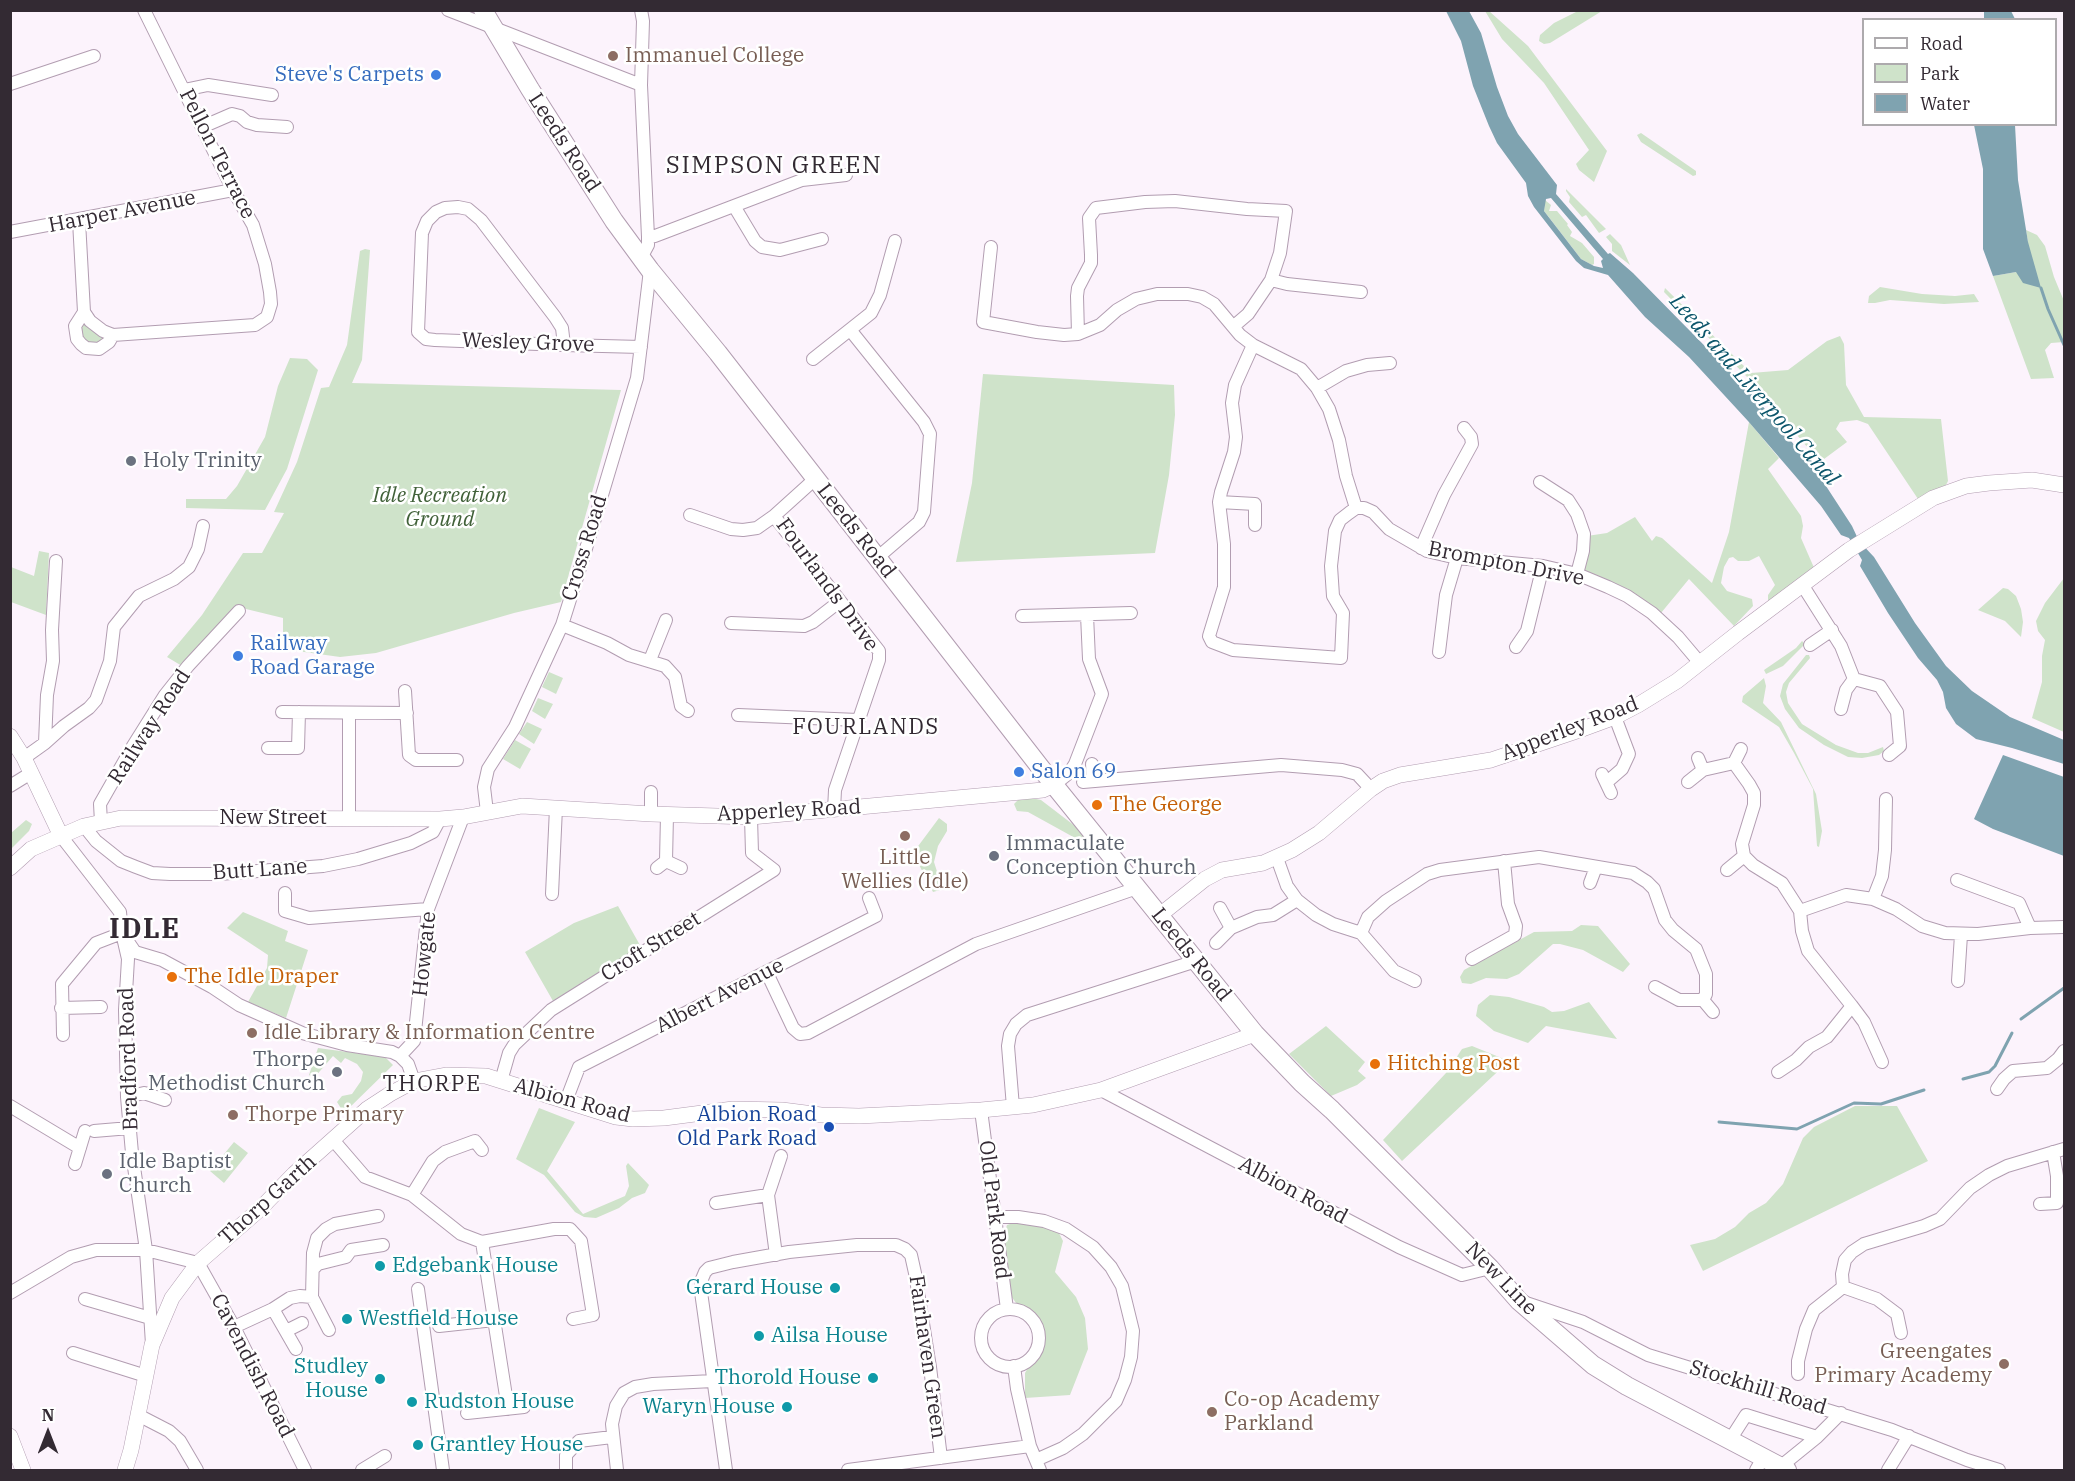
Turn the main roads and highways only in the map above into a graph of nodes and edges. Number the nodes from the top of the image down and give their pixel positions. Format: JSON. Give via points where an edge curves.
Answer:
{"nodes":[{"id":1,"x":483,"y":10,"type":"edge"},
{"id":2,"x":1255,"y":1034,"type":"joint"},
{"id":3,"x":1760,"y":1464,"type":"edge"},
{"id":4,"x":1784,"y":1469,"type":"edge"}],
"edges":[{"from":1,"to":2,"type":"main road","name":"Leeds Road","via":[[645,264]]},
{"from":2,"to":3,"type":"main road","name":"New Line","via":[[1519,1301],[1593,1365],[1730,1440]]},
{"from":3,"to":4,"type":"main road","name":"New Line"}]}
